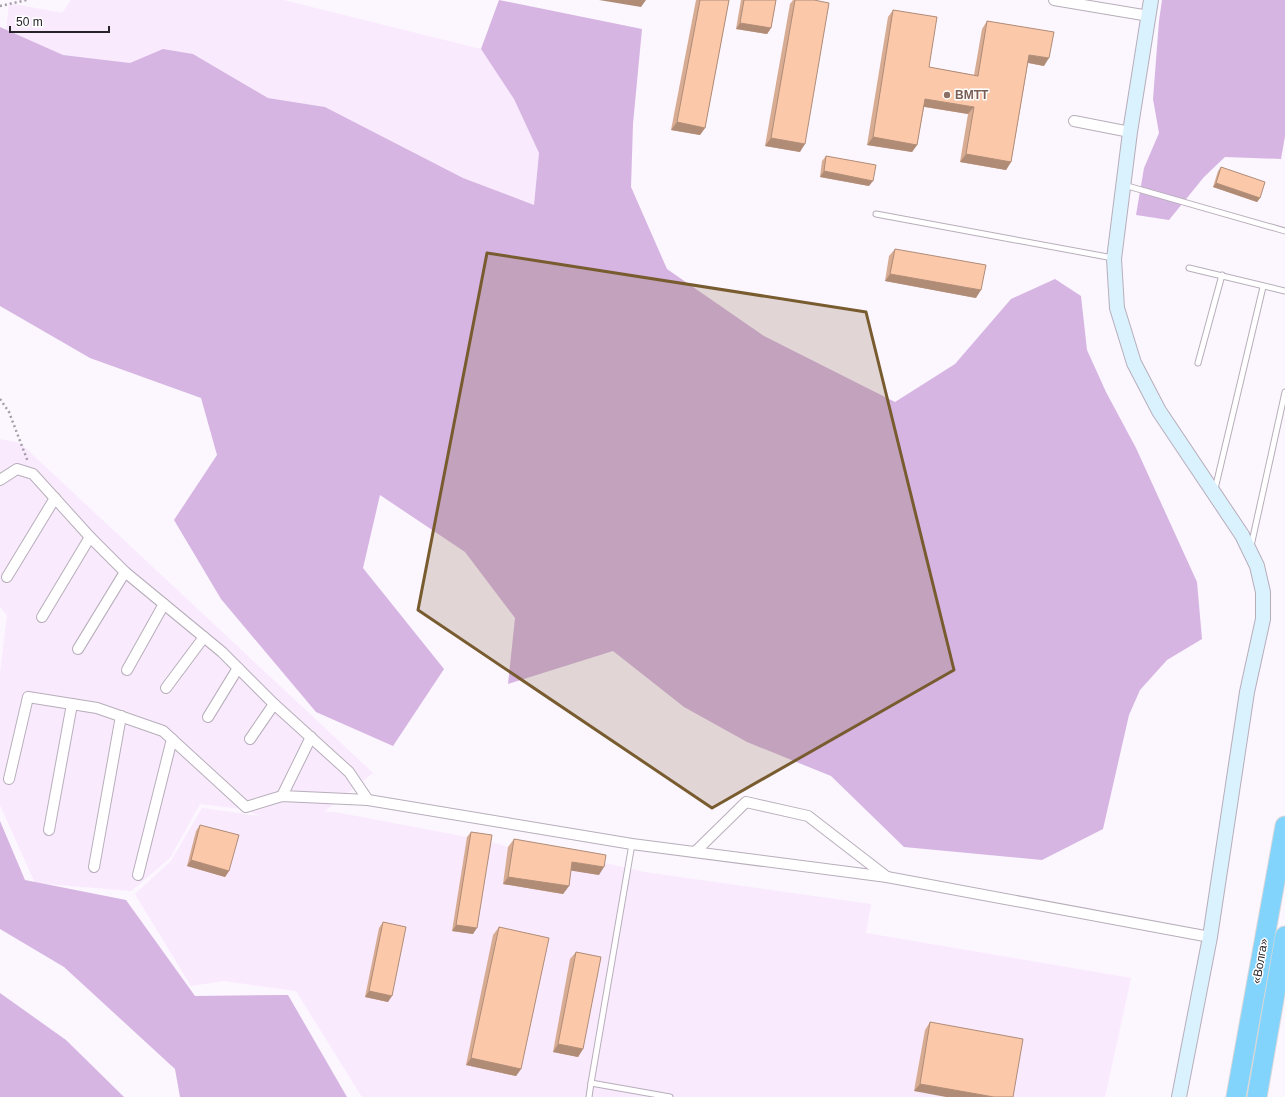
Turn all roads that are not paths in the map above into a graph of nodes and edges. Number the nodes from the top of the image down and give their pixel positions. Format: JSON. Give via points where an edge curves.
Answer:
{"nodes":[{"id":1,"x":1054,"y":0,"type":"edge"},
{"id":2,"x":1151,"y":0,"type":"edge"},
{"id":3,"x":1149,"y":16,"type":"junction"},
{"id":4,"x":1074,"y":121,"type":"dead end"},
{"id":5,"x":1130,"y":132,"type":"junction"},
{"id":6,"x":1123,"y":185,"type":"junction"},
{"id":7,"x":876,"y":214,"type":"dead end"},
{"id":8,"x":1285,"y":231,"type":"edge"},
{"id":9,"x":1114,"y":259,"type":"junction"},
{"id":10,"x":1189,"y":268,"type":"dead end"},
{"id":11,"x":1222,"y":275,"type":"junction"},
{"id":12,"x":1263,"y":287,"type":"junction"},
{"id":13,"x":1285,"y":291,"type":"edge"},
{"id":14,"x":1198,"y":363,"type":"dead end"},
{"id":15,"x":1285,"y":392,"type":"edge"},
{"id":16,"x":0,"y":480,"type":"edge"},
{"id":17,"x":1214,"y":492,"type":"junction"},
{"id":18,"x":55,"y":498,"type":"junction"},
{"id":19,"x":90,"y":537,"type":"junction"},
{"id":20,"x":1250,"y":551,"type":"junction"},
{"id":21,"x":125,"y":572,"type":"junction"},
{"id":22,"x":7,"y":577,"type":"dead end"},
{"id":23,"x":164,"y":604,"type":"junction"},
{"id":24,"x":42,"y":617,"type":"dead end"},
{"id":25,"x":204,"y":637,"type":"junction"},
{"id":26,"x":78,"y":649,"type":"dead end"},
{"id":27,"x":238,"y":668,"type":"junction"},
{"id":28,"x":127,"y":670,"type":"dead end"},
{"id":29,"x":166,"y":688,"type":"dead end"},
{"id":30,"x":72,"y":704,"type":"junction"},
{"id":31,"x":274,"y":704,"type":"junction"},
{"id":32,"x":121,"y":716,"type":"junction"},
{"id":33,"x":208,"y":717,"type":"dead end"},
{"id":34,"x":311,"y":737,"type":"junction"},
{"id":35,"x":172,"y":739,"type":"junction"},
{"id":36,"x":250,"y":739,"type":"dead end"},
{"id":37,"x":9,"y":779,"type":"dead end"},
{"id":38,"x":282,"y":796,"type":"junction"},
{"id":39,"x":368,"y":800,"type":"junction"},
{"id":40,"x":1285,"y":826,"type":"edge"},
{"id":41,"x":49,"y":830,"type":"dead end"},
{"id":42,"x":632,"y":844,"type":"junction"},
{"id":43,"x":695,"y":852,"type":"junction"},
{"id":44,"x":94,"y":867,"type":"dead end"},
{"id":45,"x":138,"y":875,"type":"dead end"},
{"id":46,"x":887,"y":877,"type":"junction"},
{"id":47,"x":1285,"y":936,"type":"edge"},
{"id":48,"x":1210,"y":937,"type":"junction"},
{"id":49,"x":591,"y":1083,"type":"junction"},
{"id":50,"x":589,"y":1097,"type":"edge"},
{"id":51,"x":670,"y":1097,"type":"edge"},
{"id":52,"x":1179,"y":1097,"type":"edge"},
{"id":53,"x":1236,"y":1097,"type":"edge"},
{"id":54,"x":1257,"y":1097,"type":"edge"}],
"edges":[{"from":1,"to":3,"type":"street"},
{"from":2,"to":3,"type":"street"},
{"from":3,"to":5,"type":"street"},
{"from":4,"to":5,"type":"street"},
{"from":5,"to":6,"type":"street"},
{"from":6,"to":8,"type":"lane"},
{"from":6,"to":9,"type":"street"},
{"from":7,"to":9,"type":"lane"},
{"from":9,"to":17,"type":"street","via":[[1117,308],[1134,363],[1159,410]]},
{"from":10,"to":11,"type":"lane"},
{"from":11,"to":12,"type":"lane"},
{"from":11,"to":14,"type":"lane"},
{"from":12,"to":13,"type":"lane"},
{"from":12,"to":17,"type":"lane"},
{"from":15,"to":20,"type":"lane"},
{"from":16,"to":18,"type":"street","via":[[17,469],[33,474]]},
{"from":17,"to":20,"type":"street"},
{"from":18,"to":19,"type":"street"},
{"from":18,"to":22,"type":"street"},
{"from":19,"to":21,"type":"street"},
{"from":19,"to":24,"type":"street"},
{"from":20,"to":48,"type":"street","via":[[1257,566],[1263,592],[1263,619],[1247,692]]},
{"from":21,"to":23,"type":"street"},
{"from":21,"to":26,"type":"street"},
{"from":23,"to":25,"type":"street"},
{"from":23,"to":28,"type":"street"},
{"from":25,"to":27,"type":"street"},
{"from":25,"to":29,"type":"street"},
{"from":27,"to":31,"type":"street"},
{"from":27,"to":33,"type":"street"},
{"from":30,"to":32,"type":"street","via":[[97,708]]},
{"from":30,"to":37,"type":"street","via":[[28,697]]},
{"from":30,"to":41,"type":"street"},
{"from":31,"to":34,"type":"street"},
{"from":31,"to":36,"type":"street"},
{"from":32,"to":35,"type":"street","via":[[163,731]]},
{"from":32,"to":44,"type":"street"},
{"from":34,"to":38,"type":"street"},
{"from":34,"to":39,"type":"street","via":[[349,772]]},
{"from":35,"to":38,"type":"street","via":[[246,807]]},
{"from":35,"to":45,"type":"street"},
{"from":38,"to":39,"type":"street"},
{"from":39,"to":42,"type":"street"},
{"from":40,"to":53,"type":"highway","name":"«Волга»"},
{"from":42,"to":43,"type":"street"},
{"from":42,"to":49,"type":"lane"},
{"from":43,"to":46,"type":"street"},
{"from":43,"to":46,"type":"street","via":[[746,802],[808,816]]},
{"from":46,"to":48,"type":"street"},
{"from":47,"to":54,"type":"highway","name":"«Волга»"},
{"from":48,"to":52,"type":"street"},
{"from":49,"to":50,"type":"lane"},
{"from":49,"to":51,"type":"lane"}]}
